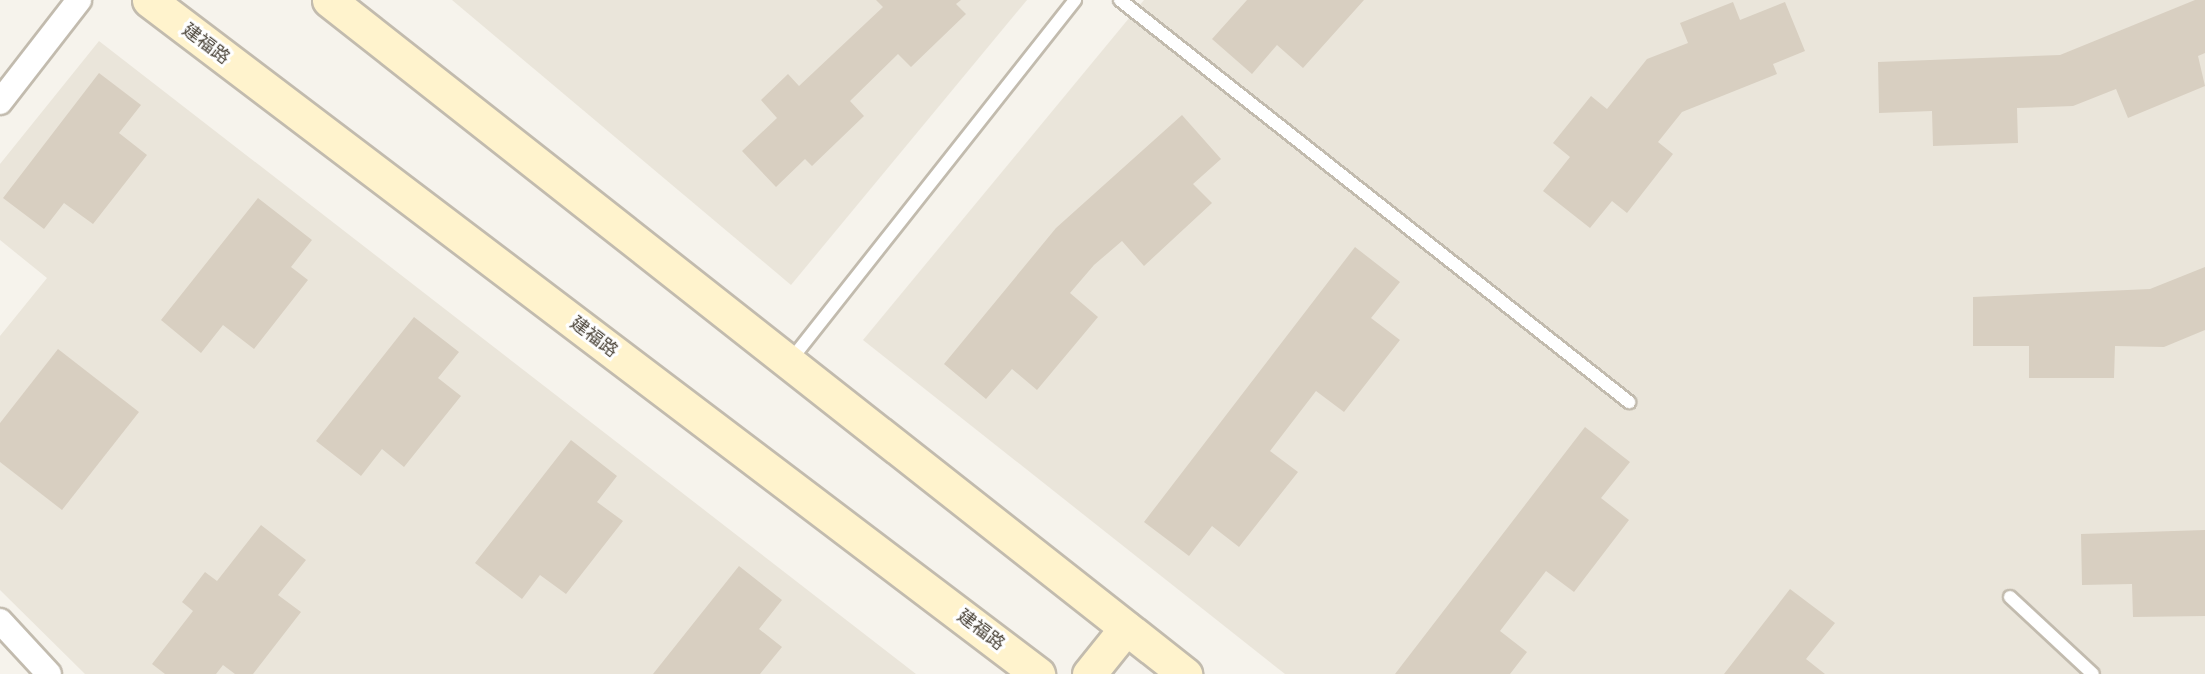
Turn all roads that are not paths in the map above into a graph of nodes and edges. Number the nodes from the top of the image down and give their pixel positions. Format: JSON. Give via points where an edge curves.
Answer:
{"nodes":[{"id":1,"x":79,"y":0,"type":"edge"},
{"id":2,"x":149,"y":0,"type":"edge"},
{"id":3,"x":329,"y":0,"type":"edge"},
{"id":4,"x":1075,"y":0,"type":"edge"},
{"id":5,"x":1120,"y":0,"type":"edge"},
{"id":6,"x":0,"y":102,"type":"edge"},
{"id":7,"x":789,"y":362,"type":"junction"},
{"id":8,"x":1629,"y":402,"type":"dead end"},
{"id":9,"x":2010,"y":597,"type":"dead end"},
{"id":10,"x":0,"y":621,"type":"edge"},
{"id":11,"x":1126,"y":628,"type":"junction"},
{"id":12,"x":49,"y":674,"type":"edge"},
{"id":13,"x":1038,"y":674,"type":"edge"},
{"id":14,"x":1089,"y":674,"type":"edge"},
{"id":15,"x":1185,"y":674,"type":"edge"},
{"id":16,"x":2093,"y":674,"type":"edge"}],
"edges":[{"from":1,"to":6,"type":"street"},
{"from":2,"to":13,"type":"main road","name":"建福路"},
{"from":3,"to":7,"type":"main road"},
{"from":4,"to":7,"type":"lane"},
{"from":5,"to":8,"type":"lane"},
{"from":7,"to":11,"type":"main road"},
{"from":9,"to":16,"type":"lane"},
{"from":10,"to":12,"type":"street"},
{"from":11,"to":14,"type":"main road"},
{"from":11,"to":15,"type":"main road"}]}
